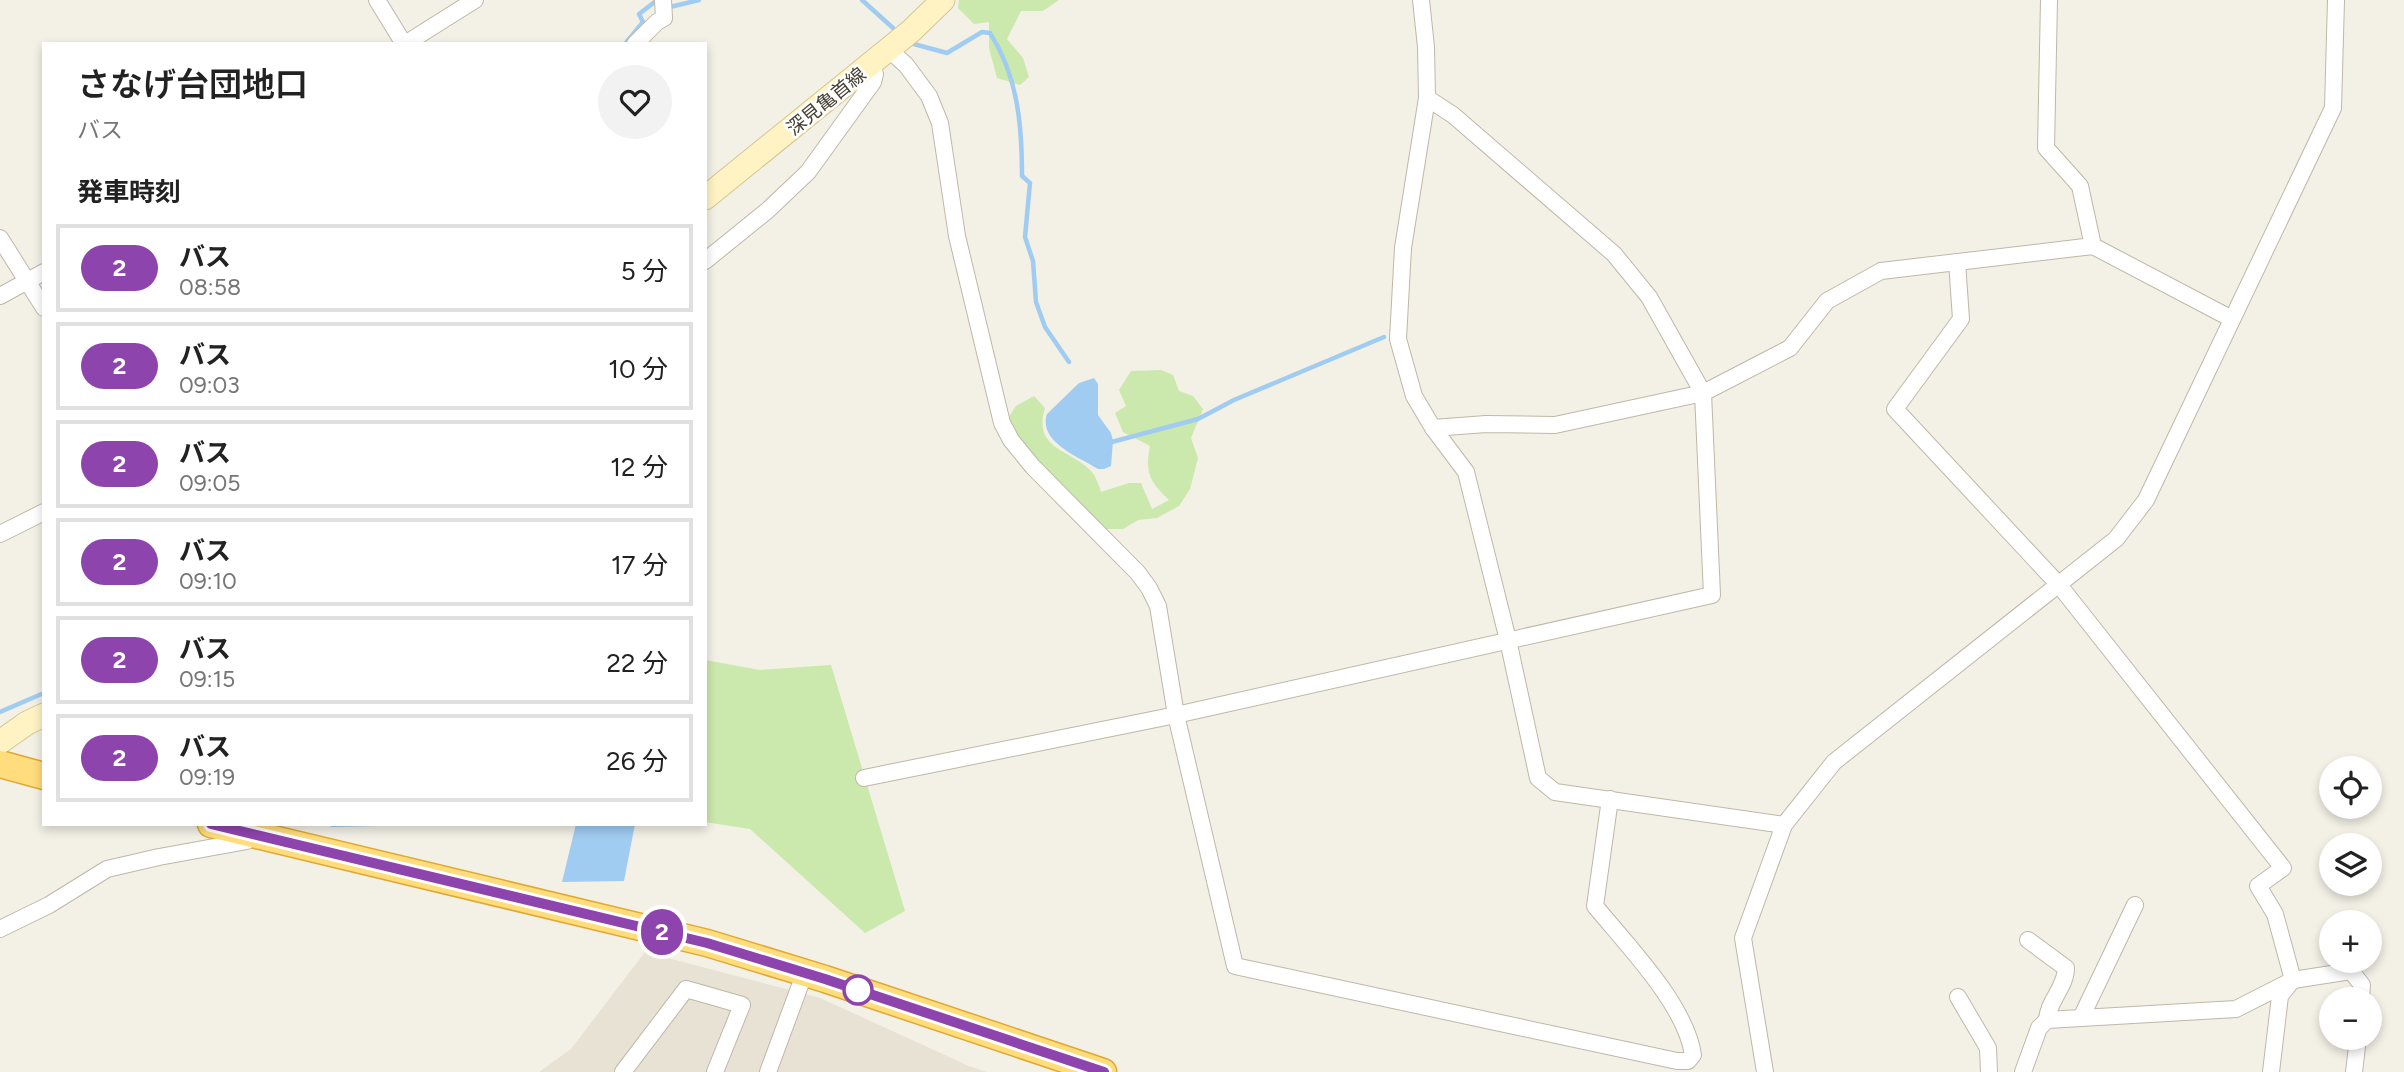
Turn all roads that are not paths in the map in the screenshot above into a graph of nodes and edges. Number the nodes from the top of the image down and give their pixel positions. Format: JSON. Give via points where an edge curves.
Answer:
{"nodes":[{"id":1,"x":377,"y":0,"type":"edge"},
{"id":2,"x":475,"y":0,"type":"edge"},
{"id":3,"x":943,"y":0,"type":"edge"},
{"id":4,"x":1421,"y":0,"type":"edge"},
{"id":5,"x":2049,"y":0,"type":"edge"},
{"id":6,"x":2336,"y":0,"type":"edge"},
{"id":7,"x":664,"y":5,"type":"edge"},
{"id":8,"x":404,"y":42,"type":"edge"},
{"id":9,"x":408,"y":42,"type":"edge"},
{"id":10,"x":637,"y":42,"type":"edge"},
{"id":11,"x":888,"y":49,"type":"junction"},
{"id":12,"x":870,"y":65,"type":"junction"},
{"id":13,"x":1427,"y":98,"type":"junction"},
{"id":14,"x":707,"y":196,"type":"edge"},
{"id":15,"x":0,"y":238,"type":"edge"},
{"id":16,"x":2093,"y":246,"type":"junction"},
{"id":17,"x":707,"y":259,"type":"edge"},
{"id":18,"x":1957,"y":262,"type":"junction"},
{"id":19,"x":42,"y":273,"type":"edge"},
{"id":20,"x":28,"y":282,"type":"junction"},
{"id":21,"x":0,"y":296,"type":"edge"},
{"id":22,"x":42,"y":305,"type":"edge"},
{"id":23,"x":2232,"y":319,"type":"junction"},
{"id":24,"x":1703,"y":393,"type":"junction"},
{"id":25,"x":1433,"y":428,"type":"junction"},
{"id":26,"x":42,"y":513,"type":"edge"},
{"id":27,"x":0,"y":534,"type":"edge"},
{"id":28,"x":2059,"y":585,"type":"junction"},
{"id":29,"x":1508,"y":640,"type":"junction"},
{"id":30,"x":1176,"y":715,"type":"junction"},
{"id":31,"x":42,"y":716,"type":"edge"},
{"id":32,"x":0,"y":742,"type":"edge"},
{"id":33,"x":0,"y":764,"type":"edge"},
{"id":34,"x":42,"y":775,"type":"edge"},
{"id":35,"x":864,"y":778,"type":"dead end"},
{"id":36,"x":1610,"y":800,"type":"junction"},
{"id":37,"x":1784,"y":825,"type":"junction"},
{"id":38,"x":219,"y":826,"type":"edge"},
{"id":39,"x":247,"y":841,"type":"dead end"},
{"id":40,"x":2135,"y":905,"type":"dead end"},
{"id":41,"x":0,"y":929,"type":"edge"},
{"id":42,"x":2028,"y":940,"type":"dead end"},
{"id":43,"x":805,"y":972,"type":"junction"},
{"id":44,"x":2293,"y":980,"type":"junction"},
{"id":45,"x":2362,"y":987,"type":"edge"},
{"id":46,"x":1958,"y":997,"type":"dead end"},
{"id":47,"x":2081,"y":1018,"type":"junction"},
{"id":48,"x":2046,"y":1020,"type":"junction"},
{"id":49,"x":2357,"y":1050,"type":"edge"},
{"id":50,"x":623,"y":1072,"type":"edge"},
{"id":51,"x":715,"y":1072,"type":"edge"},
{"id":52,"x":768,"y":1072,"type":"edge"},
{"id":53,"x":1103,"y":1072,"type":"edge"},
{"id":54,"x":1765,"y":1072,"type":"edge"},
{"id":55,"x":1989,"y":1072,"type":"edge"},
{"id":56,"x":2023,"y":1072,"type":"edge"},
{"id":57,"x":2271,"y":1072,"type":"edge"},
{"id":58,"x":2354,"y":1072,"type":"edge"}],
"edges":[{"from":1,"to":8,"type":"street"},
{"from":2,"to":9,"type":"street"},
{"from":3,"to":11,"type":"main road","name":"深見亀首線"},
{"from":4,"to":13,"type":"street"},
{"from":5,"to":16,"type":"street","via":[[2046,148],[2080,186]]},
{"from":6,"to":23,"type":"street","via":[[2333,108]]},
{"from":7,"to":10,"type":"street","via":[[664,18]]},
{"from":11,"to":12,"type":"main road","name":"深見亀首線"},
{"from":11,"to":30,"type":"street","via":[[929,96],[940,123],[957,236],[1002,423],[1033,467],[1149,588],[1158,606]]},
{"from":12,"to":14,"type":"main road","name":"深見亀首線"},
{"from":12,"to":17,"type":"street","via":[[873,82],[808,172]]},
{"from":13,"to":24,"type":"street","via":[[1453,115],[1614,254],[1649,297]]},
{"from":13,"to":25,"type":"street","via":[[1403,248],[1398,340],[1414,396]]},
{"from":15,"to":20,"type":"street"},
{"from":16,"to":18,"type":"street"},
{"from":16,"to":23,"type":"street"},
{"from":18,"to":24,"type":"street","via":[[1881,271],[1827,301],[1790,348]]},
{"from":18,"to":28,"type":"street","via":[[1961,319],[1895,409]]},
{"from":19,"to":20,"type":"street"},
{"from":20,"to":21,"type":"street"},
{"from":20,"to":22,"type":"street"},
{"from":23,"to":28,"type":"street","via":[[2146,500],[2116,538]]},
{"from":24,"to":25,"type":"street","via":[[1555,425]]},
{"from":24,"to":29,"type":"street","via":[[1712,595]]},
{"from":25,"to":29,"type":"street","via":[[1466,472]]},
{"from":26,"to":27,"type":"street"},
{"from":28,"to":37,"type":"street","via":[[1834,762]]},
{"from":28,"to":44,"type":"street","via":[[2283,868],[2258,886],[2275,914]]},
{"from":29,"to":30,"type":"street"},
{"from":29,"to":36,"type":"street","via":[[1538,778],[1555,792]]},
{"from":30,"to":35,"type":"street"},
{"from":30,"to":36,"type":"street","via":[[1235,966],[1688,1061],[1692,1047],[1679,1014],[1595,905]]},
{"from":31,"to":32,"type":"main road"},
{"from":33,"to":34,"type":"highway"},
{"from":36,"to":37,"type":"street"},
{"from":37,"to":54,"type":"street","via":[[1742,938]]},
{"from":38,"to":43,"type":"highway","via":[[707,943]]},
{"from":39,"to":41,"type":"street","via":[[107,869]]},
{"from":40,"to":47,"type":"street"},
{"from":42,"to":48,"type":"street","via":[[2066,968]]},
{"from":43,"to":52,"type":"street"},
{"from":43,"to":53,"type":"highway"},
{"from":44,"to":45,"type":"street","via":[[2351,971]]},
{"from":44,"to":47,"type":"street","via":[[2236,1009]]},
{"from":44,"to":57,"type":"street","via":[[2280,996]]},
{"from":46,"to":55,"type":"street","via":[[1988,1048]]},
{"from":47,"to":48,"type":"street"},
{"from":48,"to":56,"type":"street"},
{"from":49,"to":58,"type":"street"},
{"from":50,"to":51,"type":"street","via":[[686,989],[742,1005]]}]}
